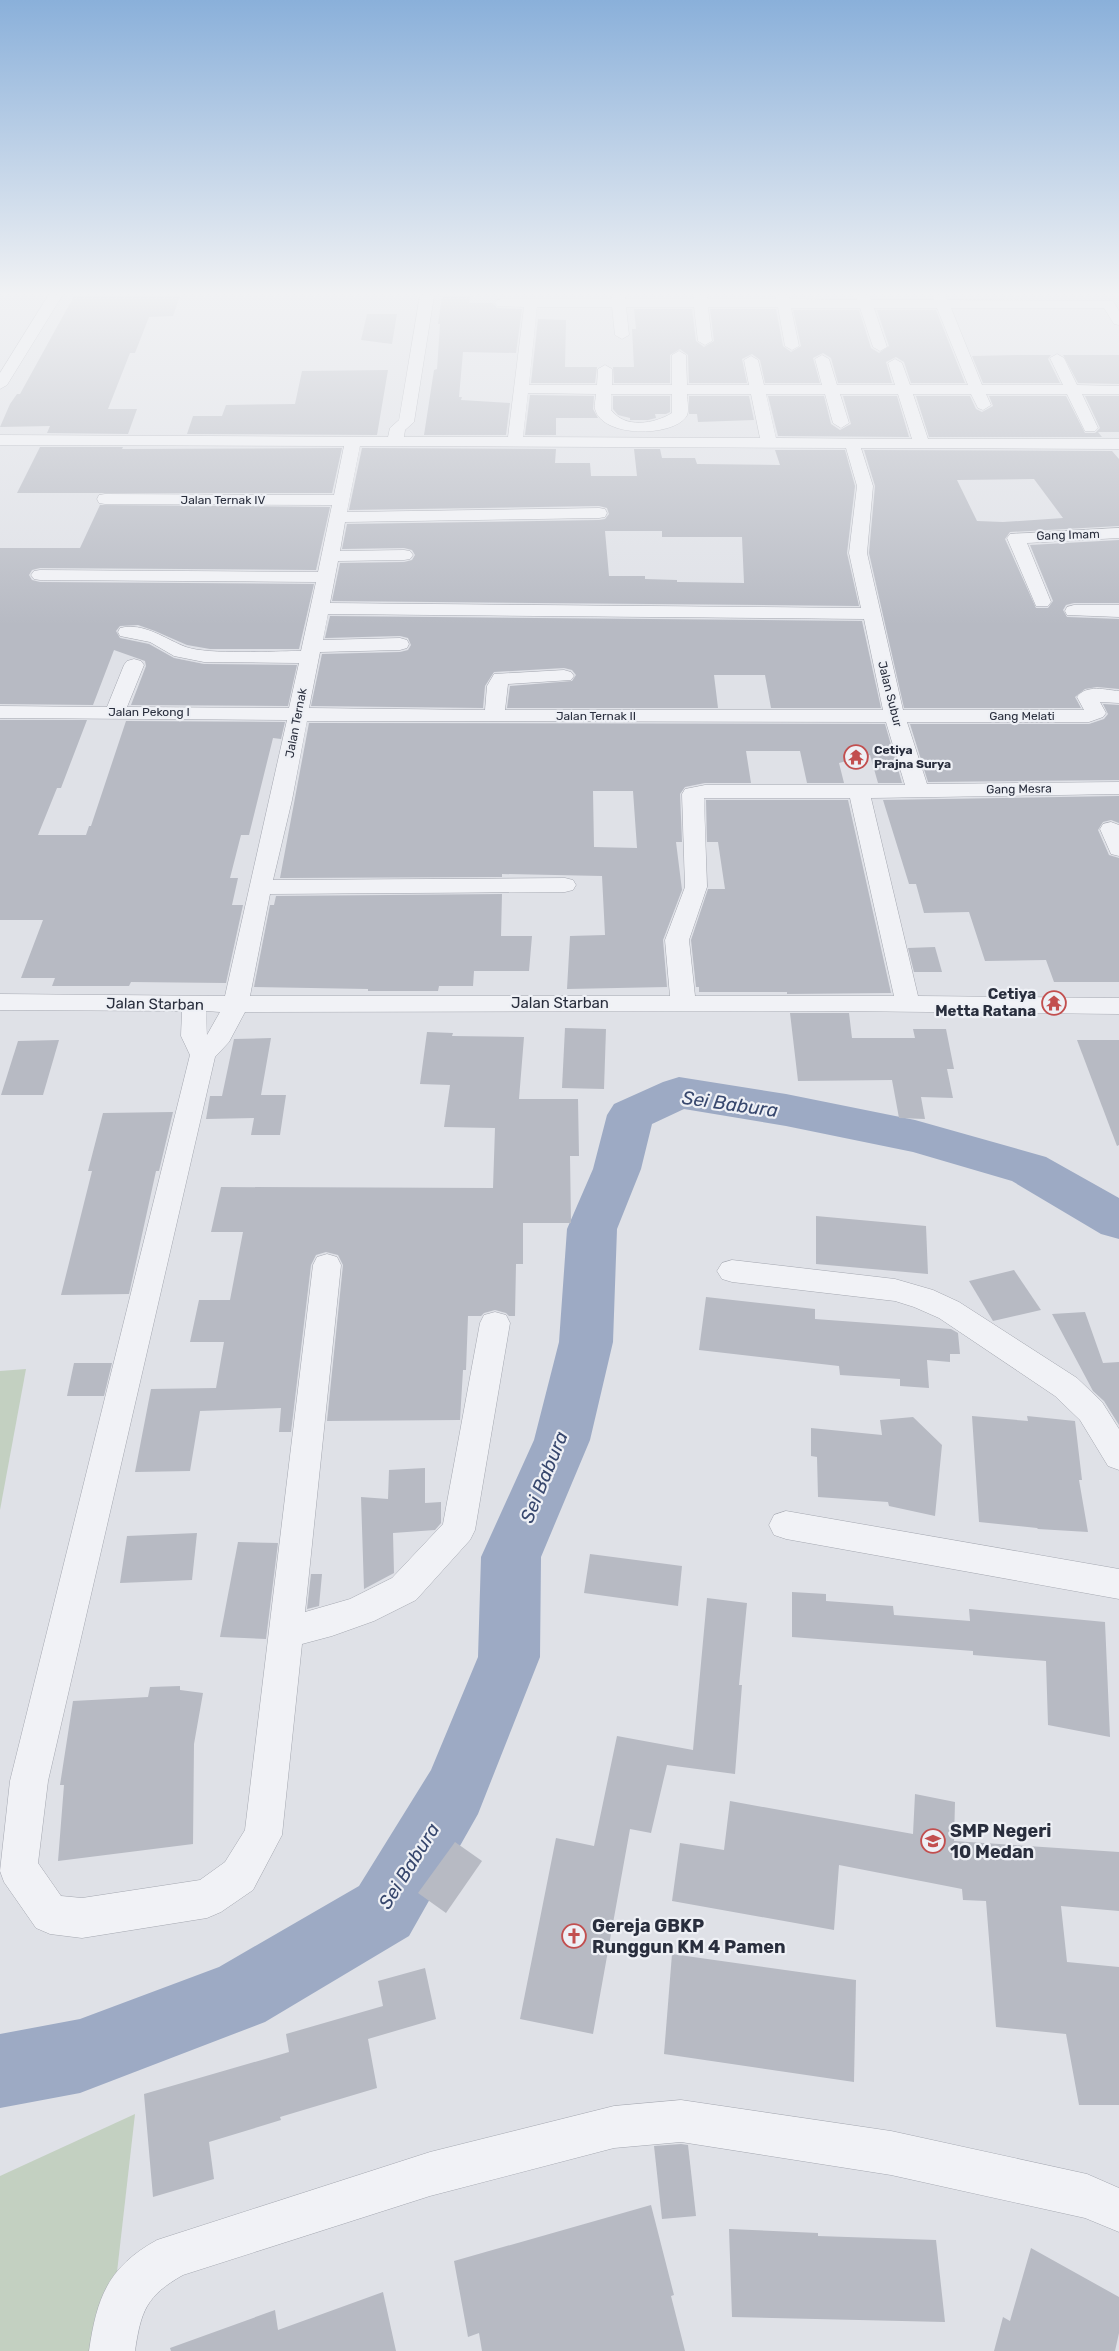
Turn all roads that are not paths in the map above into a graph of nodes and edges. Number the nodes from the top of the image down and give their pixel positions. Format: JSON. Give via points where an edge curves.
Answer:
{"nodes":[{"id":1,"x":402,"y":406,"type":"edge"},
{"id":2,"x":518,"y":406,"type":"edge"},
{"id":3,"x":603,"y":406,"type":"edge"},
{"id":4,"x":680,"y":406,"type":"edge"},
{"id":5,"x":760,"y":406,"type":"edge"},
{"id":6,"x":835,"y":406,"type":"edge"},
{"id":7,"x":909,"y":406,"type":"edge"},
{"id":8,"x":1080,"y":406,"type":"edge"},
{"id":9,"x":840,"y":423,"type":"dead end"},
{"id":10,"x":642,"y":427,"type":"junction"},
{"id":11,"x":398,"y":428,"type":"junction"},
{"id":12,"x":1090,"y":428,"type":"dead end"},
{"id":13,"x":0,"y":440,"type":"edge"},
{"id":14,"x":353,"y":442,"type":"junction"},
{"id":15,"x":515,"y":442,"type":"junction"},
{"id":16,"x":922,"y":442,"type":"junction"},
{"id":17,"x":644,"y":443,"type":"junction"},
{"id":18,"x":769,"y":443,"type":"junction"},
{"id":19,"x":852,"y":443,"type":"junction"},
{"id":20,"x":1119,"y":444,"type":"edge"},
{"id":21,"x":105,"y":499,"type":"dead end"},
{"id":22,"x":339,"y":509,"type":"junction"},
{"id":23,"x":600,"y":513,"type":"dead end"},
{"id":24,"x":1119,"y":533,"type":"edge"},
{"id":25,"x":404,"y":555,"type":"dead end"},
{"id":26,"x":330,"y":556,"type":"junction"},
{"id":27,"x":40,"y":576,"type":"dead end"},
{"id":28,"x":325,"y":576,"type":"junction"},
{"id":29,"x":1042,"y":602,"type":"dead end"},
{"id":30,"x":319,"y":608,"type":"junction"},
{"id":31,"x":1074,"y":611,"type":"dead end"},
{"id":32,"x":1119,"y":611,"type":"edge"},
{"id":33,"x":871,"y":614,"type":"junction"},
{"id":34,"x":126,"y":632,"type":"dead end"},
{"id":35,"x":400,"y":644,"type":"dead end"},
{"id":36,"x":311,"y":651,"type":"junction"},
{"id":37,"x":134,"y":665,"type":"dead end"},
{"id":38,"x":564,"y":676,"type":"dead end"},
{"id":39,"x":1119,"y":697,"type":"edge"},
{"id":40,"x":0,"y":712,"type":"edge"},
{"id":41,"x":115,"y":712,"type":"junction"},
{"id":42,"x":298,"y":714,"type":"junction"},
{"id":43,"x":495,"y":716,"type":"junction"},
{"id":44,"x":895,"y":717,"type":"junction"},
{"id":45,"x":1119,"y":788,"type":"edge"},
{"id":46,"x":918,"y":791,"type":"junction"},
{"id":47,"x":859,"y":792,"type":"junction"},
{"id":48,"x":565,"y":885,"type":"dead end"},
{"id":49,"x":260,"y":887,"type":"junction"},
{"id":50,"x":0,"y":1002,"type":"edge"},
{"id":51,"x":683,"y":1002,"type":"junction"},
{"id":52,"x":194,"y":1004,"type":"junction"},
{"id":53,"x":236,"y":1004,"type":"junction"},
{"id":54,"x":908,"y":1004,"type":"junction"},
{"id":55,"x":1118,"y":1010,"type":"edge"},
{"id":56,"x":203,"y":1055,"type":"junction"},
{"id":57,"x":327,"y":1265,"type":"dead end"},
{"id":58,"x":732,"y":1271,"type":"dead end"},
{"id":59,"x":495,"y":1323,"type":"dead end"},
{"id":60,"x":1119,"y":1457,"type":"edge"},
{"id":61,"x":786,"y":1525,"type":"dead end"},
{"id":62,"x":1119,"y":1584,"type":"edge"},
{"id":63,"x":286,"y":1633,"type":"junction"},
{"id":64,"x":1119,"y":2210,"type":"edge"},
{"id":65,"x":112,"y":2351,"type":"edge"}],
"edges":[{"from":1,"to":11,"type":"street"},
{"from":2,"to":15,"type":"street"},
{"from":3,"to":10,"type":"street","via":[[606,416],[625,425]]},
{"from":4,"to":10,"type":"street","via":[[680,416],[666,423]]},
{"from":5,"to":18,"type":"street"},
{"from":6,"to":9,"type":"street"},
{"from":7,"to":16,"type":"street"},
{"from":8,"to":12,"type":"street"},
{"from":10,"to":17,"type":"street"},
{"from":11,"to":14,"type":"street"},
{"from":11,"to":15,"type":"street"},
{"from":13,"to":14,"type":"street"},
{"from":14,"to":22,"type":"street","name":"Jalan Ternak"},
{"from":15,"to":17,"type":"street"},
{"from":16,"to":19,"type":"street"},
{"from":16,"to":20,"type":"street"},
{"from":17,"to":18,"type":"street"},
{"from":18,"to":19,"type":"street"},
{"from":19,"to":33,"type":"street","name":"Jalan Subur","via":[[865,486],[858,553]]},
{"from":21,"to":22,"type":"street","name":"Jalan Ternak IV"},
{"from":22,"to":23,"type":"street","name":"Jalan Ternak IV"},
{"from":22,"to":26,"type":"street","name":"Jalan Ternak"},
{"from":24,"to":29,"type":"street","name":"Gang Imam","via":[[1016,538]]},
{"from":25,"to":26,"type":"street"},
{"from":26,"to":28,"type":"street","name":"Jalan Ternak"},
{"from":27,"to":28,"type":"street"},
{"from":28,"to":30,"type":"street","name":"Jalan Ternak"},
{"from":30,"to":33,"type":"street"},
{"from":30,"to":36,"type":"street","name":"Jalan Ternak"},
{"from":31,"to":32,"type":"street"},
{"from":33,"to":44,"type":"street","name":"Jalan Subur"},
{"from":34,"to":36,"type":"street","via":[[156,638],[181,652],[204,656]]},
{"from":35,"to":36,"type":"street"},
{"from":36,"to":42,"type":"street","name":"Jalan Ternak"},
{"from":37,"to":41,"type":"street"},
{"from":38,"to":43,"type":"street","via":[[501,678],[497,686]]},
{"from":39,"to":44,"type":"street","name":"Gang Melati","via":[[1090,695],[1087,697],[1096,713],[1089,716]]},
{"from":40,"to":41,"type":"street","name":"Jalan Pekong I"},
{"from":41,"to":42,"type":"street","name":"Jalan Pekong I"},
{"from":42,"to":43,"type":"street","name":"Jalan Ternak II"},
{"from":42,"to":49,"type":"street","name":"Jalan Ternak"},
{"from":43,"to":44,"type":"street","name":"Jalan Ternak II"},
{"from":44,"to":46,"type":"street","name":"Jalan Subur"},
{"from":45,"to":46,"type":"street","name":"Gang Mesra"},
{"from":46,"to":47,"type":"street"},
{"from":47,"to":51,"type":"street","via":[[695,792],[696,887],[677,940]]},
{"from":47,"to":54,"type":"street"},
{"from":48,"to":49,"type":"street"},
{"from":49,"to":53,"type":"street","name":"Jalan Ternak"},
{"from":50,"to":52,"type":"street","name":"Jalan Starban"},
{"from":51,"to":53,"type":"street","name":"Jalan Starban"},
{"from":51,"to":54,"type":"street","name":"Jalan Starban"},
{"from":52,"to":53,"type":"street","name":"Jalan Starban"},
{"from":52,"to":56,"type":"street","via":[[194,1036]]},
{"from":53,"to":56,"type":"street","name":"Jalan Ternak","via":[[220,1036]]},
{"from":54,"to":55,"type":"street","name":"Jalan Starban"},
{"from":56,"to":63,"type":"street","via":[[29,1781],[18,1868],[50,1914],[82,1918],[207,1898],[239,1876],[263,1836]]},
{"from":57,"to":63,"type":"street"},
{"from":58,"to":60,"type":"street","via":[[895,1290],[949,1310],[1066,1388],[1091,1411]]},
{"from":59,"to":63,"type":"street","via":[[458,1530],[404,1589],[362,1610]]},
{"from":61,"to":62,"type":"street"},
{"from":64,"to":65,"type":"street","via":[[1087,2196],[891,2152],[681,2121],[614,2127],[430,2174],[173,2256],[155,2265],[129,2290],[119,2310]]}]}
